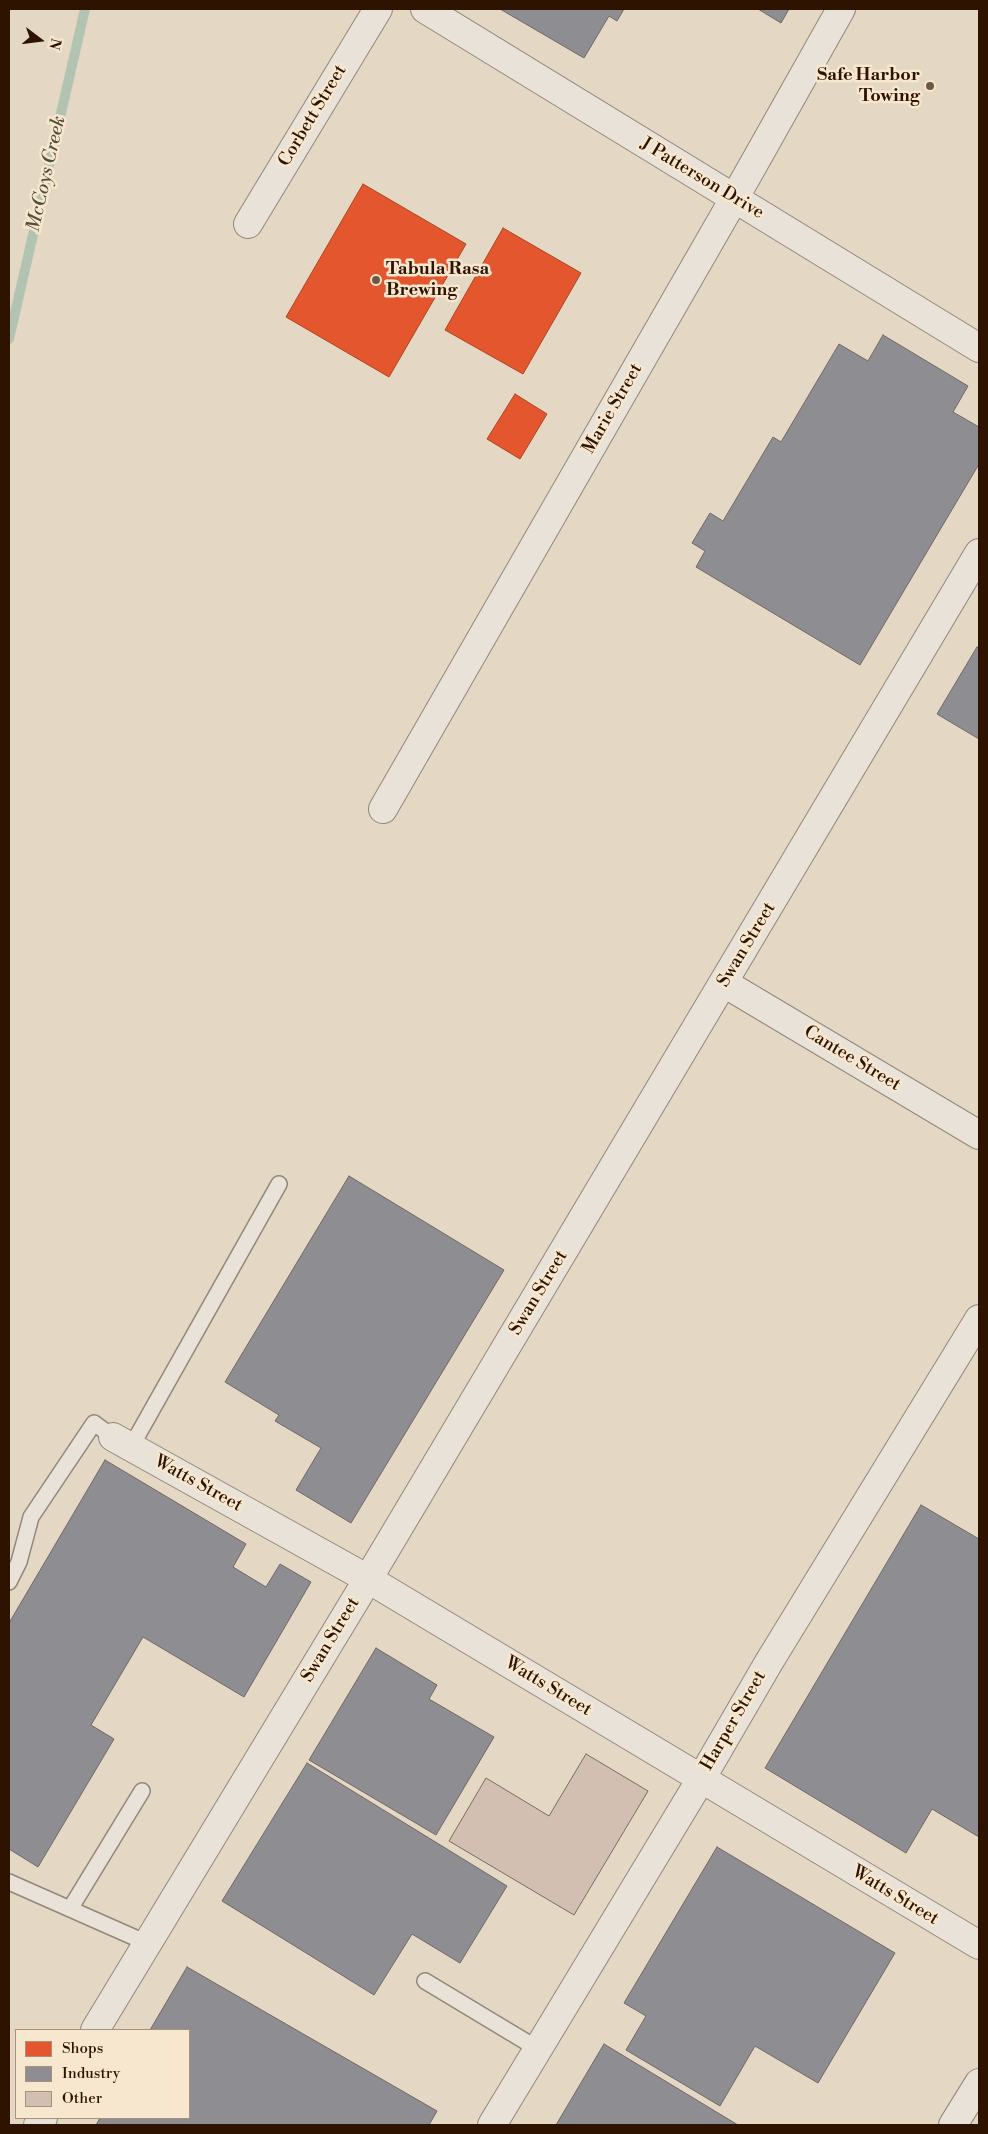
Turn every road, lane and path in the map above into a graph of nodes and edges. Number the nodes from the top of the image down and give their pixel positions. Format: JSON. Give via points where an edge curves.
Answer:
{"nodes":[{"id":1,"x":378,"y":9,"type":"edge"},
{"id":2,"x":425,"y":9,"type":"edge"},
{"id":3,"x":841,"y":9,"type":"edge"},
{"id":4,"x":734,"y":199,"type":"junction"},
{"id":5,"x":248,"y":224,"type":"dead end"},
{"id":6,"x":979,"y":348,"type":"edge"},
{"id":7,"x":979,"y":553,"type":"edge"},
{"id":8,"x":383,"y":809,"type":"dead end"},
{"id":9,"x":724,"y":983,"type":"junction"},
{"id":10,"x":979,"y":1135,"type":"edge"},
{"id":11,"x":279,"y":1184,"type":"dead end"},
{"id":12,"x":979,"y":1320,"type":"edge"},
{"id":13,"x":122,"y":1442,"type":"junction"},
{"id":14,"x":368,"y":1579,"type":"junction"},
{"id":15,"x":9,"y":1582,"type":"edge"},
{"id":16,"x":701,"y":1779,"type":"junction"},
{"id":17,"x":142,"y":1792,"type":"dead end"},
{"id":18,"x":9,"y":1882,"type":"edge"},
{"id":19,"x":70,"y":1909,"type":"junction"},
{"id":20,"x":147,"y":1944,"type":"junction"},
{"id":21,"x":979,"y":1945,"type":"edge"},
{"id":22,"x":425,"y":1982,"type":"dead end"},
{"id":23,"x":96,"y":2029,"type":"edge"},
{"id":24,"x":538,"y":2049,"type":"junction"},
{"id":25,"x":979,"y":2082,"type":"edge"},
{"id":26,"x":492,"y":2125,"type":"edge"},
{"id":27,"x":953,"y":2125,"type":"edge"}],
"edges":[{"from":1,"to":5,"type":"street","name":"Corbett Street"},
{"from":2,"to":4,"type":"street","name":"J Patterson Drive"},
{"from":3,"to":4,"type":"street","name":"Marie Street"},
{"from":4,"to":6,"type":"street","name":"J Patterson Drive"},
{"from":4,"to":8,"type":"street","name":"Marie Street"},
{"from":7,"to":9,"type":"street","name":"Swan Street"},
{"from":9,"to":10,"type":"street","name":"Cantee Street"},
{"from":9,"to":14,"type":"street","name":"Swan Street"},
{"from":11,"to":13,"type":"lane"},
{"from":12,"to":16,"type":"street","name":"Harper Street","via":[[768,1662]]},
{"from":13,"to":14,"type":"street","name":"Watts Street"},
{"from":13,"to":15,"type":"lane","via":[[94,1423],[31,1517],[19,1562]]},
{"from":14,"to":16,"type":"street","name":"Watts Street"},
{"from":14,"to":20,"type":"street","name":"Swan Street"},
{"from":16,"to":21,"type":"street","name":"Watts Street"},
{"from":16,"to":24,"type":"street","name":"Harper Street"},
{"from":17,"to":19,"type":"lane"},
{"from":18,"to":19,"type":"lane"},
{"from":19,"to":20,"type":"lane"},
{"from":20,"to":23,"type":"street","name":"Swan Street"},
{"from":22,"to":24,"type":"lane"},
{"from":24,"to":26,"type":"street","name":"Harper Street"},
{"from":25,"to":27,"type":"street"}]}
